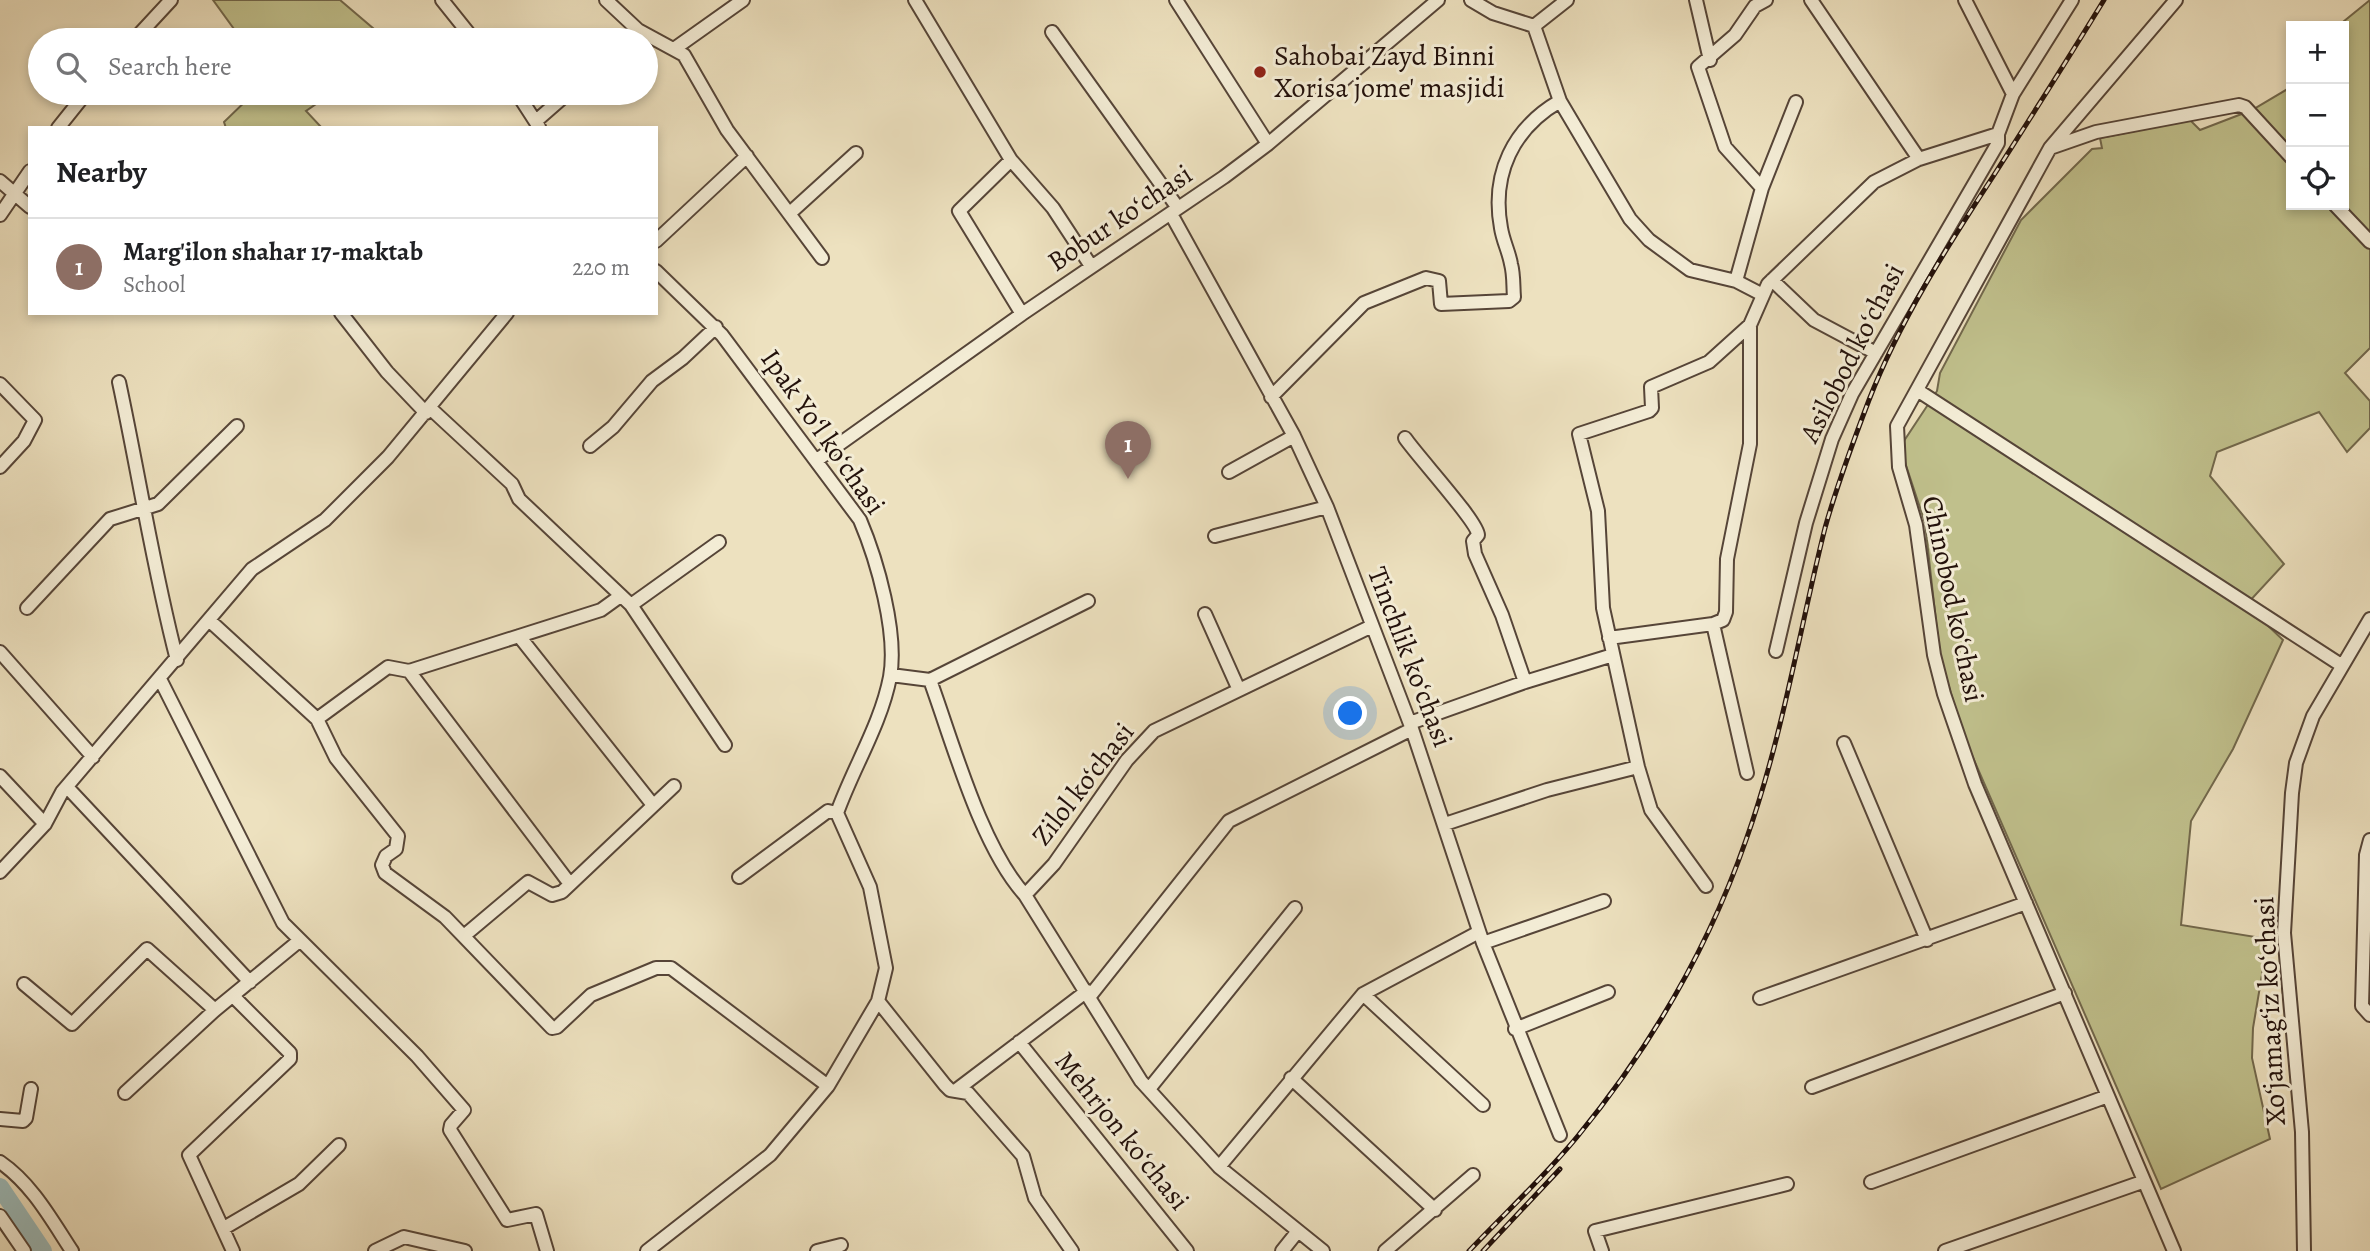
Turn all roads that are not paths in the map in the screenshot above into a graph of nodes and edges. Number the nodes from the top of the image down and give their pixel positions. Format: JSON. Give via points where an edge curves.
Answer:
{"nodes":[{"id":1,"x":171,"y":0,"type":"edge"},
{"id":2,"x":442,"y":0,"type":"edge"},
{"id":3,"x":606,"y":0,"type":"edge"},
{"id":4,"x":743,"y":0,"type":"edge"},
{"id":5,"x":915,"y":0,"type":"edge"},
{"id":6,"x":1176,"y":0,"type":"edge"},
{"id":7,"x":1438,"y":0,"type":"edge"},
{"id":8,"x":1471,"y":0,"type":"edge"},
{"id":9,"x":1567,"y":0,"type":"edge"},
{"id":10,"x":1696,"y":0,"type":"edge"},
{"id":11,"x":1766,"y":0,"type":"edge"},
{"id":12,"x":1811,"y":0,"type":"edge"},
{"id":13,"x":1965,"y":0,"type":"edge"},
{"id":14,"x":2072,"y":0,"type":"edge"},
{"id":15,"x":2176,"y":0,"type":"edge"},
{"id":16,"x":1534,"y":26,"type":"junction"},
{"id":17,"x":145,"y":28,"type":"edge"},
{"id":18,"x":464,"y":28,"type":"edge"},
{"id":19,"x":636,"y":28,"type":"edge"},
{"id":20,"x":1052,"y":32,"type":"dead end"},
{"id":21,"x":658,"y":41,"type":"edge"},
{"id":22,"x":674,"y":50,"type":"junction"},
{"id":23,"x":1710,"y":60,"type":"junction"},
{"id":24,"x":2013,"y":94,"type":"junction"},
{"id":25,"x":1560,"y":101,"type":"junction"},
{"id":26,"x":1796,"y":102,"type":"dead end"},
{"id":27,"x":76,"y":105,"type":"edge"},
{"id":28,"x":525,"y":105,"type":"edge"},
{"id":29,"x":557,"y":105,"type":"edge"},
{"id":30,"x":538,"y":125,"type":"edge"},
{"id":31,"x":60,"y":126,"type":"edge"},
{"id":32,"x":1998,"y":134,"type":"junction"},
{"id":33,"x":1268,"y":144,"type":"junction"},
{"id":34,"x":2050,"y":148,"type":"junction"},
{"id":35,"x":2286,"y":152,"type":"edge"},
{"id":36,"x":856,"y":153,"type":"dead end"},
{"id":37,"x":747,"y":156,"type":"junction"},
{"id":38,"x":1919,"y":159,"type":"junction"},
{"id":39,"x":1011,"y":160,"type":"junction"},
{"id":40,"x":28,"y":174,"type":"edge"},
{"id":41,"x":0,"y":181,"type":"edge"},
{"id":42,"x":1762,"y":188,"type":"junction"},
{"id":43,"x":14,"y":195,"type":"junction"},
{"id":44,"x":28,"y":206,"type":"edge"},
{"id":45,"x":2340,"y":210,"type":"edge"},
{"id":46,"x":1175,"y":211,"type":"junction"},
{"id":47,"x":790,"y":213,"type":"junction"},
{"id":48,"x":0,"y":215,"type":"edge"},
{"id":49,"x":658,"y":239,"type":"edge"},
{"id":50,"x":2370,"y":242,"type":"edge"},
{"id":51,"x":822,"y":258,"type":"dead end"},
{"id":52,"x":1091,"y":267,"type":"junction"},
{"id":53,"x":658,"y":273,"type":"edge"},
{"id":54,"x":1772,"y":280,"type":"junction"},
{"id":55,"x":1736,"y":281,"type":"junction"},
{"id":56,"x":1763,"y":295,"type":"junction"},
{"id":57,"x":1022,"y":314,"type":"junction"},
{"id":58,"x":343,"y":315,"type":"edge"},
{"id":59,"x":505,"y":315,"type":"edge"},
{"id":60,"x":1749,"y":325,"type":"junction"},
{"id":61,"x":716,"y":327,"type":"junction"},
{"id":62,"x":1876,"y":354,"type":"junction"},
{"id":63,"x":119,"y":382,"type":"dead end"},
{"id":64,"x":0,"y":384,"type":"edge"},
{"id":65,"x":1917,"y":390,"type":"junction"},
{"id":66,"x":1271,"y":397,"type":"junction"},
{"id":67,"x":428,"y":410,"type":"junction"},
{"id":68,"x":237,"y":426,"type":"dead end"},
{"id":69,"x":1294,"y":436,"type":"junction"},
{"id":70,"x":1405,"y":438,"type":"dead end"},
{"id":71,"x":590,"y":446,"type":"dead end"},
{"id":72,"x":817,"y":460,"type":"junction"},
{"id":73,"x":0,"y":467,"type":"edge"},
{"id":74,"x":1229,"y":472,"type":"dead end"},
{"id":75,"x":1327,"y":507,"type":"junction"},
{"id":76,"x":144,"y":509,"type":"junction"},
{"id":77,"x":1215,"y":536,"type":"dead end"},
{"id":78,"x":719,"y":542,"type":"dead end"},
{"id":79,"x":620,"y":597,"type":"junction"},
{"id":80,"x":1088,"y":601,"type":"dead end"},
{"id":81,"x":631,"y":605,"type":"junction"},
{"id":82,"x":27,"y":608,"type":"dead end"},
{"id":83,"x":1205,"y":614,"type":"dead end"},
{"id":84,"x":2370,"y":620,"type":"edge"},
{"id":85,"x":210,"y":621,"type":"junction"},
{"id":86,"x":1713,"y":624,"type":"junction"},
{"id":87,"x":1372,"y":626,"type":"junction"},
{"id":88,"x":519,"y":636,"type":"junction"},
{"id":89,"x":1609,"y":638,"type":"junction"},
{"id":90,"x":1776,"y":651,"type":"dead end"},
{"id":91,"x":0,"y":652,"type":"edge"},
{"id":92,"x":1613,"y":655,"type":"junction"},
{"id":93,"x":177,"y":660,"type":"junction"},
{"id":94,"x":2341,"y":665,"type":"junction"},
{"id":95,"x":409,"y":671,"type":"junction"},
{"id":96,"x":891,"y":675,"type":"junction"},
{"id":97,"x":160,"y":680,"type":"junction"},
{"id":98,"x":930,"y":680,"type":"junction"},
{"id":99,"x":1525,"y":682,"type":"junction"},
{"id":100,"x":1239,"y":691,"type":"junction"},
{"id":101,"x":317,"y":719,"type":"junction"},
{"id":102,"x":1411,"y":726,"type":"junction"},
{"id":103,"x":1843,"y":743,"type":"dead end"},
{"id":104,"x":725,"y":745,"type":"dead end"},
{"id":105,"x":93,"y":757,"type":"junction"},
{"id":106,"x":1638,"y":767,"type":"junction"},
{"id":107,"x":1747,"y":773,"type":"dead end"},
{"id":108,"x":0,"y":776,"type":"edge"},
{"id":109,"x":674,"y":786,"type":"dead end"},
{"id":110,"x":67,"y":787,"type":"junction"},
{"id":111,"x":653,"y":805,"type":"junction"},
{"id":112,"x":837,"y":813,"type":"junction"},
{"id":113,"x":45,"y":824,"type":"junction"},
{"id":114,"x":1445,"y":824,"type":"junction"},
{"id":115,"x":2370,"y":840,"type":"edge"},
{"id":116,"x":0,"y":872,"type":"edge"},
{"id":117,"x":739,"y":877,"type":"dead end"},
{"id":118,"x":570,"y":884,"type":"junction"},
{"id":119,"x":1706,"y":886,"type":"dead end"},
{"id":120,"x":1025,"y":895,"type":"junction"},
{"id":121,"x":1604,"y":901,"type":"dead end"},
{"id":122,"x":2026,"y":903,"type":"junction"},
{"id":123,"x":1295,"y":908,"type":"dead end"},
{"id":124,"x":465,"y":935,"type":"junction"},
{"id":125,"x":1481,"y":937,"type":"junction"},
{"id":126,"x":1927,"y":940,"type":"junction"},
{"id":127,"x":299,"y":941,"type":"junction"},
{"id":128,"x":250,"y":982,"type":"junction"},
{"id":129,"x":24,"y":984,"type":"dead end"},
{"id":130,"x":1608,"y":992,"type":"dead end"},
{"id":131,"x":1088,"y":993,"type":"junction"},
{"id":132,"x":2065,"y":993,"type":"junction"},
{"id":133,"x":1363,"y":995,"type":"junction"},
{"id":134,"x":233,"y":996,"type":"junction"},
{"id":135,"x":1760,"y":998,"type":"dead end"},
{"id":136,"x":878,"y":1001,"type":"junction"},
{"id":137,"x":215,"y":1010,"type":"junction"},
{"id":138,"x":2370,"y":1015,"type":"edge"},
{"id":139,"x":1515,"y":1029,"type":"junction"},
{"id":140,"x":1019,"y":1042,"type":"junction"},
{"id":141,"x":1291,"y":1078,"type":"junction"},
{"id":142,"x":828,"y":1087,"type":"junction"},
{"id":143,"x":1812,"y":1087,"type":"dead end"},
{"id":144,"x":31,"y":1089,"type":"dead end"},
{"id":145,"x":1149,"y":1089,"type":"junction"},
{"id":146,"x":955,"y":1091,"type":"junction"},
{"id":147,"x":125,"y":1093,"type":"dead end"},
{"id":148,"x":2108,"y":1096,"type":"junction"},
{"id":149,"x":1483,"y":1105,"type":"dead end"},
{"id":150,"x":0,"y":1119,"type":"edge"},
{"id":151,"x":1560,"y":1135,"type":"dead end"},
{"id":152,"x":339,"y":1145,"type":"dead end"},
{"id":153,"x":0,"y":1162,"type":"edge"},
{"id":154,"x":1219,"y":1167,"type":"junction"},
{"id":155,"x":1473,"y":1175,"type":"dead end"},
{"id":156,"x":1871,"y":1182,"type":"dead end"},
{"id":157,"x":2142,"y":1182,"type":"junction"},
{"id":158,"x":1787,"y":1184,"type":"dead end"},
{"id":159,"x":1435,"y":1210,"type":"junction"},
{"id":160,"x":0,"y":1216,"type":"edge"},
{"id":161,"x":5,"y":1228,"type":"edge"},
{"id":162,"x":224,"y":1228,"type":"junction"},
{"id":163,"x":1298,"y":1231,"type":"junction"},
{"id":164,"x":841,"y":1245,"type":"dead end"},
{"id":165,"x":24,"y":1251,"type":"edge"},
{"id":166,"x":72,"y":1251,"type":"edge"},
{"id":167,"x":233,"y":1251,"type":"edge"},
{"id":168,"x":375,"y":1251,"type":"edge"},
{"id":169,"x":465,"y":1251,"type":"edge"},
{"id":170,"x":547,"y":1251,"type":"edge"},
{"id":171,"x":647,"y":1251,"type":"edge"},
{"id":172,"x":817,"y":1251,"type":"edge"},
{"id":173,"x":1072,"y":1251,"type":"edge"},
{"id":174,"x":1187,"y":1251,"type":"edge"},
{"id":175,"x":1282,"y":1251,"type":"edge"},
{"id":176,"x":1322,"y":1251,"type":"edge"},
{"id":177,"x":1385,"y":1251,"type":"edge"},
{"id":178,"x":1602,"y":1251,"type":"edge"},
{"id":179,"x":1945,"y":1251,"type":"edge"},
{"id":180,"x":2174,"y":1251,"type":"edge"},
{"id":181,"x":2304,"y":1251,"type":"edge"}],
"edges":[{"from":1,"to":17,"type":"street"},
{"from":2,"to":18,"type":"street"},
{"from":3,"to":19,"type":"street"},
{"from":4,"to":22,"type":"street"},
{"from":5,"to":39,"type":"street"},
{"from":6,"to":33,"type":"street"},
{"from":7,"to":33,"type":"street","name":"Bobur koʻchasi"},
{"from":8,"to":16,"type":"street","via":[[1493,13]]},
{"from":9,"to":16,"type":"street"},
{"from":10,"to":23,"type":"street"},
{"from":11,"to":23,"type":"street","via":[[1755,6]]},
{"from":12,"to":38,"type":"street"},
{"from":13,"to":24,"type":"street"},
{"from":14,"to":24,"type":"street","name":"Asilobod koʻchasi"},
{"from":15,"to":34,"type":"street","name":"Chinobod koʻchasi"},
{"from":16,"to":25,"type":"street"},
{"from":20,"to":46,"type":"street","name":"Tinchlik koʻchasi"},
{"from":21,"to":22,"type":"street"},
{"from":22,"to":37,"type":"street","via":[[684,55],[710,104]]},
{"from":23,"to":42,"type":"street","via":[[1698,67],[1698,73],[1725,147]]},
{"from":24,"to":32,"type":"street","name":"Asilobod koʻchasi"},
{"from":25,"to":55,"type":"street","via":[[1630,219],[1649,240],[1690,270]]},
{"from":25,"to":66,"type":"street","via":[[1537,114],[1502,169],[1500,225],[1512,265],[1514,296],[1441,304],[1439,281],[1426,278],[1381,293],[1344,320]]},
{"from":26,"to":42,"type":"street"},
{"from":27,"to":31,"type":"street"},
{"from":28,"to":30,"type":"street"},
{"from":29,"to":30,"type":"street"},
{"from":32,"to":38,"type":"street","name":"Asilobod koʻchasi"},
{"from":32,"to":62,"type":"street","name":"Asilobod koʻchasi","via":[[1998,143]]},
{"from":33,"to":46,"type":"street","name":"Bobur koʻchasi"},
{"from":34,"to":35,"type":"street","via":[[2096,132],[2239,105]]},
{"from":34,"to":65,"type":"street","name":"Chinobod koʻchasi"},
{"from":36,"to":47,"type":"street"},
{"from":37,"to":47,"type":"street"},
{"from":37,"to":49,"type":"street"},
{"from":38,"to":54,"type":"street","name":"Asilobod koʻchasi","via":[[1874,182]]},
{"from":39,"to":52,"type":"street","via":[[1053,208]]},
{"from":39,"to":57,"type":"street","via":[[959,211]]},
{"from":40,"to":43,"type":"street"},
{"from":41,"to":43,"type":"street"},
{"from":42,"to":55,"type":"street"},
{"from":43,"to":44,"type":"street"},
{"from":43,"to":48,"type":"street"},
{"from":45,"to":50,"type":"street"},
{"from":46,"to":52,"type":"street","name":"Bobur koʻchasi"},
{"from":46,"to":66,"type":"street","name":"Tinchlik koʻchasi"},
{"from":47,"to":51,"type":"street"},
{"from":52,"to":57,"type":"street","name":"Bobur koʻchasi"},
{"from":53,"to":61,"type":"street","name":"Ipak Yoʻl koʻchasi"},
{"from":54,"to":56,"type":"street","name":"Asilobod koʻchasi"},
{"from":54,"to":62,"type":"street","via":[[1814,320]]},
{"from":55,"to":56,"type":"street"},
{"from":56,"to":60,"type":"street","name":"Asilobod koʻchasi"},
{"from":57,"to":72,"type":"street","name":"Bobur koʻchasi"},
{"from":58,"to":67,"type":"street","via":[[387,372]]},
{"from":59,"to":67,"type":"street"},
{"from":60,"to":86,"type":"street","name":"Asilobod koʻchasi","via":[[1751,444],[1727,559],[1726,612],[1723,620]]},
{"from":60,"to":89,"type":"street","name":"Asilobod koʻchasi","via":[[1709,362],[1650,387],[1649,411],[1579,433],[1598,511]]},
{"from":61,"to":71,"type":"street","via":[[652,381]]},
{"from":61,"to":72,"type":"street","name":"Ipak Yoʻl koʻchasi"},
{"from":62,"to":90,"type":"street","name":"Asilobod koʻchasi","via":[[1852,394],[1818,477]]},
{"from":63,"to":76,"type":"street"},
{"from":64,"to":73,"type":"street","via":[[35,420],[24,441]]},
{"from":65,"to":94,"type":"street"},
{"from":65,"to":122,"type":"street","name":"Chinobod koʻchasi","via":[[1897,426],[1899,467],[1916,525],[1934,655],[1975,783]]},
{"from":66,"to":69,"type":"street","name":"Tinchlik koʻchasi"},
{"from":67,"to":79,"type":"street","via":[[512,485],[519,499]]},
{"from":67,"to":85,"type":"street","via":[[325,520],[253,569]]},
{"from":68,"to":76,"type":"street","via":[[158,504]]},
{"from":69,"to":74,"type":"street"},
{"from":69,"to":75,"type":"street","name":"Tinchlik koʻchasi"},
{"from":70,"to":99,"type":"street","via":[[1475,521],[1479,535],[1473,541],[1475,554]]},
{"from":72,"to":96,"type":"street","name":"Ipak Yoʻl koʻchasi","via":[[860,520],[873,551],[883,586]]},
{"from":75,"to":77,"type":"street"},
{"from":75,"to":87,"type":"street","name":"Tinchlik koʻchasi"},
{"from":76,"to":82,"type":"street","via":[[110,519]]},
{"from":76,"to":93,"type":"street","via":[[154,572]]},
{"from":78,"to":81,"type":"street"},
{"from":79,"to":81,"type":"street"},
{"from":79,"to":88,"type":"street","via":[[601,610]]},
{"from":80,"to":98,"type":"street"},
{"from":81,"to":104,"type":"street"},
{"from":83,"to":100,"type":"street"},
{"from":84,"to":94,"type":"street","name":"Xoʻjamagʻiz koʻchasi"},
{"from":85,"to":93,"type":"street"},
{"from":85,"to":101,"type":"street"},
{"from":86,"to":89,"type":"street"},
{"from":86,"to":107,"type":"street"},
{"from":87,"to":100,"type":"street","name":"Zilol ko‘chasi"},
{"from":87,"to":102,"type":"street","name":"Tinchlik koʻchasi"},
{"from":88,"to":95,"type":"street"},
{"from":88,"to":111,"type":"street"},
{"from":89,"to":92,"type":"street","name":"Asilobod koʻchasi"},
{"from":91,"to":105,"type":"street"},
{"from":92,"to":99,"type":"street"},
{"from":92,"to":106,"type":"street","name":"Asilobod koʻchasi"},
{"from":93,"to":97,"type":"street"},
{"from":94,"to":181,"type":"street","name":"Xoʻjamagʻiz koʻchasi","via":[[2309,724],[2292,793],[2284,933],[2302,1132]]},
{"from":95,"to":101,"type":"street","via":[[388,667]]},
{"from":95,"to":118,"type":"street"},
{"from":96,"to":98,"type":"street"},
{"from":96,"to":112,"type":"street","name":"Ipak Yoʻl koʻchasi"},
{"from":97,"to":105,"type":"street"},
{"from":97,"to":127,"type":"street","via":[[283,923]]},
{"from":98,"to":120,"type":"street","via":[[975,806]]},
{"from":99,"to":102,"type":"street"},
{"from":100,"to":120,"type":"street","name":"Zilol ko‘chasi","via":[[1154,731]]},
{"from":101,"to":124,"type":"street","via":[[336,758],[398,836],[396,849],[382,865],[385,873]]},
{"from":102,"to":114,"type":"street","name":"Tinchlik koʻchasi"},
{"from":102,"to":131,"type":"street","via":[[1228,821]]},
{"from":103,"to":126,"type":"street"},
{"from":105,"to":110,"type":"street"},
{"from":106,"to":114,"type":"street"},
{"from":106,"to":119,"type":"street","name":"Asilobod koʻchasi","via":[[1651,810]]},
{"from":108,"to":113,"type":"street"},
{"from":109,"to":111,"type":"street"},
{"from":110,"to":113,"type":"street"},
{"from":110,"to":128,"type":"street"},
{"from":111,"to":118,"type":"street"},
{"from":112,"to":117,"type":"street","via":[[828,811]]},
{"from":112,"to":136,"type":"street","via":[[870,887],[886,968]]},
{"from":113,"to":116,"type":"street"},
{"from":114,"to":125,"type":"street","name":"Tinchlik koʻchasi"},
{"from":115,"to":138,"type":"street","via":[[2362,1006]]},
{"from":118,"to":124,"type":"street","via":[[552,895],[527,882]]},
{"from":120,"to":131,"type":"street"},
{"from":121,"to":125,"type":"street"},
{"from":122,"to":126,"type":"street"},
{"from":122,"to":132,"type":"street","name":"Chinobod koʻchasi"},
{"from":123,"to":145,"type":"street"},
{"from":124,"to":142,"type":"street","via":[[552,1028],[591,995],[656,968],[671,968]]},
{"from":125,"to":133,"type":"street"},
{"from":125,"to":139,"type":"street","name":"Tinchlik koʻchasi"},
{"from":126,"to":135,"type":"street"},
{"from":127,"to":128,"type":"street"},
{"from":127,"to":170,"type":"street","via":[[417,1056],[464,1110],[450,1130],[507,1220],[536,1214]]},
{"from":128,"to":134,"type":"street"},
{"from":129,"to":137,"type":"street","via":[[72,1024],[147,949]]},
{"from":130,"to":139,"type":"street"},
{"from":131,"to":140,"type":"street","name":"Mehrjon koʻchasi"},
{"from":131,"to":145,"type":"street"},
{"from":132,"to":143,"type":"street"},
{"from":132,"to":148,"type":"street","name":"Chinobod koʻchasi"},
{"from":133,"to":141,"type":"street"},
{"from":133,"to":149,"type":"street"},
{"from":134,"to":137,"type":"street"},
{"from":134,"to":162,"type":"street","via":[[290,1053],[290,1059],[189,1155]]},
{"from":136,"to":142,"type":"street"},
{"from":136,"to":146,"type":"street"},
{"from":137,"to":147,"type":"street"},
{"from":139,"to":151,"type":"street","name":"Tinchlik koʻchasi"},
{"from":140,"to":146,"type":"street","name":"Mehrjon koʻchasi"},
{"from":140,"to":174,"type":"street","name":"Mehrjon koʻchasi"},
{"from":141,"to":154,"type":"street"},
{"from":141,"to":159,"type":"street"},
{"from":142,"to":171,"type":"street","via":[[770,1155]]},
{"from":144,"to":150,"type":"street","via":[[23,1121]]},
{"from":145,"to":154,"type":"street"},
{"from":146,"to":173,"type":"street","via":[[968,1093],[1023,1156],[1035,1198]]},
{"from":148,"to":156,"type":"street"},
{"from":148,"to":157,"type":"street","name":"Chinobod koʻchasi"},
{"from":152,"to":162,"type":"street","via":[[299,1184]]},
{"from":153,"to":166,"type":"street","via":[[33,1194]]},
{"from":154,"to":163,"type":"street"},
{"from":155,"to":159,"type":"street"},
{"from":157,"to":179,"type":"street"},
{"from":157,"to":180,"type":"street","name":"Chinobod koʻchasi"},
{"from":158,"to":178,"type":"street","via":[[1595,1231]]},
{"from":159,"to":177,"type":"street"},
{"from":160,"to":161,"type":"street"},
{"from":161,"to":165,"type":"street"},
{"from":162,"to":167,"type":"street"},
{"from":163,"to":175,"type":"street"},
{"from":163,"to":176,"type":"street"},
{"from":164,"to":172,"type":"street"},
{"from":168,"to":169,"type":"street","via":[[404,1237]]}]}
